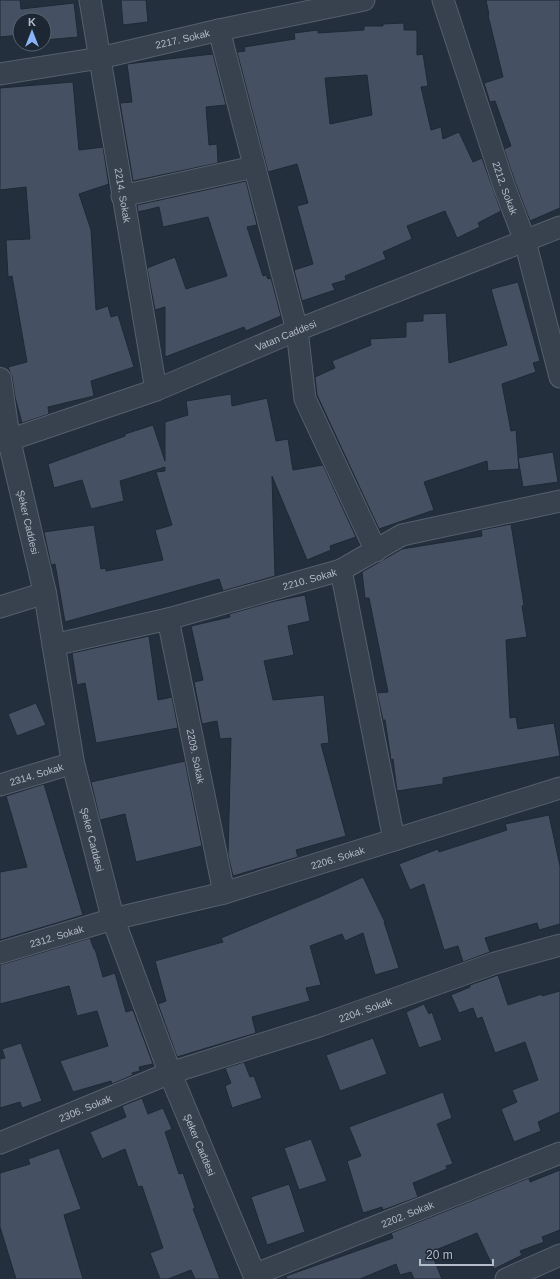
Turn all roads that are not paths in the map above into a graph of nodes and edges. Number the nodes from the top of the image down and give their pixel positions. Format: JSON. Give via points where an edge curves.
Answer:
{"nodes":[{"id":1,"x":90,"y":0,"type":"edge"},
{"id":2,"x":364,"y":0,"type":"edge"},
{"id":3,"x":443,"y":0,"type":"edge"},
{"id":4,"x":219,"y":30,"type":"junction"},
{"id":5,"x":100,"y":58,"type":"junction"},
{"id":6,"x":0,"y":74,"type":"edge"},
{"id":7,"x":254,"y":167,"type":"junction"},
{"id":8,"x":122,"y":196,"type":"junction"},
{"id":9,"x":560,"y":227,"type":"edge"},
{"id":10,"x":525,"y":241,"type":"junction"},
{"id":11,"x":297,"y":330,"type":"junction"},
{"id":12,"x":560,"y":377,"type":"edge"},
{"id":13,"x":0,"y":379,"type":"edge"},
{"id":14,"x":156,"y":390,"type":"junction"},
{"id":15,"x":5,"y":440,"type":"edge"},
{"id":16,"x":560,"y":501,"type":"edge"},
{"id":17,"x":376,"y":550,"type":"junction"},
{"id":18,"x":341,"y":570,"type":"junction"},
{"id":19,"x":45,"y":593,"type":"junction"},
{"id":20,"x":0,"y":607,"type":"edge"},
{"id":21,"x":168,"y":619,"type":"junction"},
{"id":22,"x":53,"y":645,"type":"junction"},
{"id":23,"x":73,"y":763,"type":"junction"},
{"id":24,"x":0,"y":785,"type":"edge"},
{"id":25,"x":560,"y":788,"type":"edge"},
{"id":26,"x":394,"y":840,"type":"junction"},
{"id":27,"x":224,"y":893,"type":"junction"},
{"id":28,"x":113,"y":919,"type":"junction"},
{"id":29,"x":560,"y":945,"type":"edge"},
{"id":30,"x":0,"y":953,"type":"edge"},
{"id":31,"x":170,"y":1073,"type":"junction"},
{"id":32,"x":0,"y":1143,"type":"edge"},
{"id":33,"x":560,"y":1154,"type":"edge"},
{"id":34,"x":560,"y":1256,"type":"edge"},
{"id":35,"x":255,"y":1277,"type":"edge"},
{"id":36,"x":506,"y":1279,"type":"edge"}],
"edges":[{"from":1,"to":5,"type":"street","name":"2214. Sokak"},
{"from":2,"to":4,"type":"street","name":"2217. Sokak"},
{"from":3,"to":10,"type":"street","name":"2212. Sokak","via":[[504,186]]},
{"from":4,"to":5,"type":"street","name":"2217. Sokak"},
{"from":4,"to":7,"type":"street"},
{"from":5,"to":6,"type":"street","name":"2217. Sokak"},
{"from":5,"to":8,"type":"street","name":"2214. Sokak"},
{"from":7,"to":8,"type":"street"},
{"from":7,"to":11,"type":"street"},
{"from":8,"to":14,"type":"street","name":"2214. Sokak"},
{"from":9,"to":10,"type":"street","name":"Vatan Caddesi"},
{"from":10,"to":11,"type":"street","name":"Vatan Caddesi"},
{"from":10,"to":12,"type":"street","name":"2212. Sokak"},
{"from":11,"to":14,"type":"street","name":"Vatan Caddesi"},
{"from":11,"to":17,"type":"street","via":[[305,399]]},
{"from":13,"to":15,"type":"street","name":"Şeker Caddesi"},
{"from":14,"to":15,"type":"street","name":"Vatan Caddesi"},
{"from":15,"to":19,"type":"street","name":"Şeker Caddesi"},
{"from":16,"to":17,"type":"street","name":"2210. Sokak","via":[[402,536]]},
{"from":17,"to":18,"type":"street","name":"2210. Sokak"},
{"from":18,"to":21,"type":"street","name":"2210. Sokak"},
{"from":18,"to":26,"type":"street"},
{"from":19,"to":20,"type":"street"},
{"from":19,"to":22,"type":"street","name":"Şeker Caddesi"},
{"from":21,"to":22,"type":"street","name":"2210. Sokak"},
{"from":21,"to":27,"type":"street","name":"2209. Sokak"},
{"from":22,"to":23,"type":"street","name":"Şeker Caddesi"},
{"from":23,"to":24,"type":"street","name":"2314. Sokak"},
{"from":23,"to":28,"type":"street","name":"Şeker Caddesi"},
{"from":25,"to":26,"type":"street","name":"2206. Sokak"},
{"from":26,"to":27,"type":"street","name":"2206. Sokak"},
{"from":27,"to":28,"type":"street","name":"2206. Sokak"},
{"from":28,"to":30,"type":"street","name":"2312. Sokak"},
{"from":28,"to":31,"type":"street","name":"Şeker Caddesi"},
{"from":29,"to":31,"type":"street","name":"2204. Sokak","via":[[495,963],[319,1026]]},
{"from":31,"to":32,"type":"street","name":"2306. Sokak"},
{"from":31,"to":35,"type":"street","name":"Şeker Caddesi"},
{"from":33,"to":35,"type":"street","name":"2202. Sokak"},
{"from":34,"to":36,"type":"street"}]}
